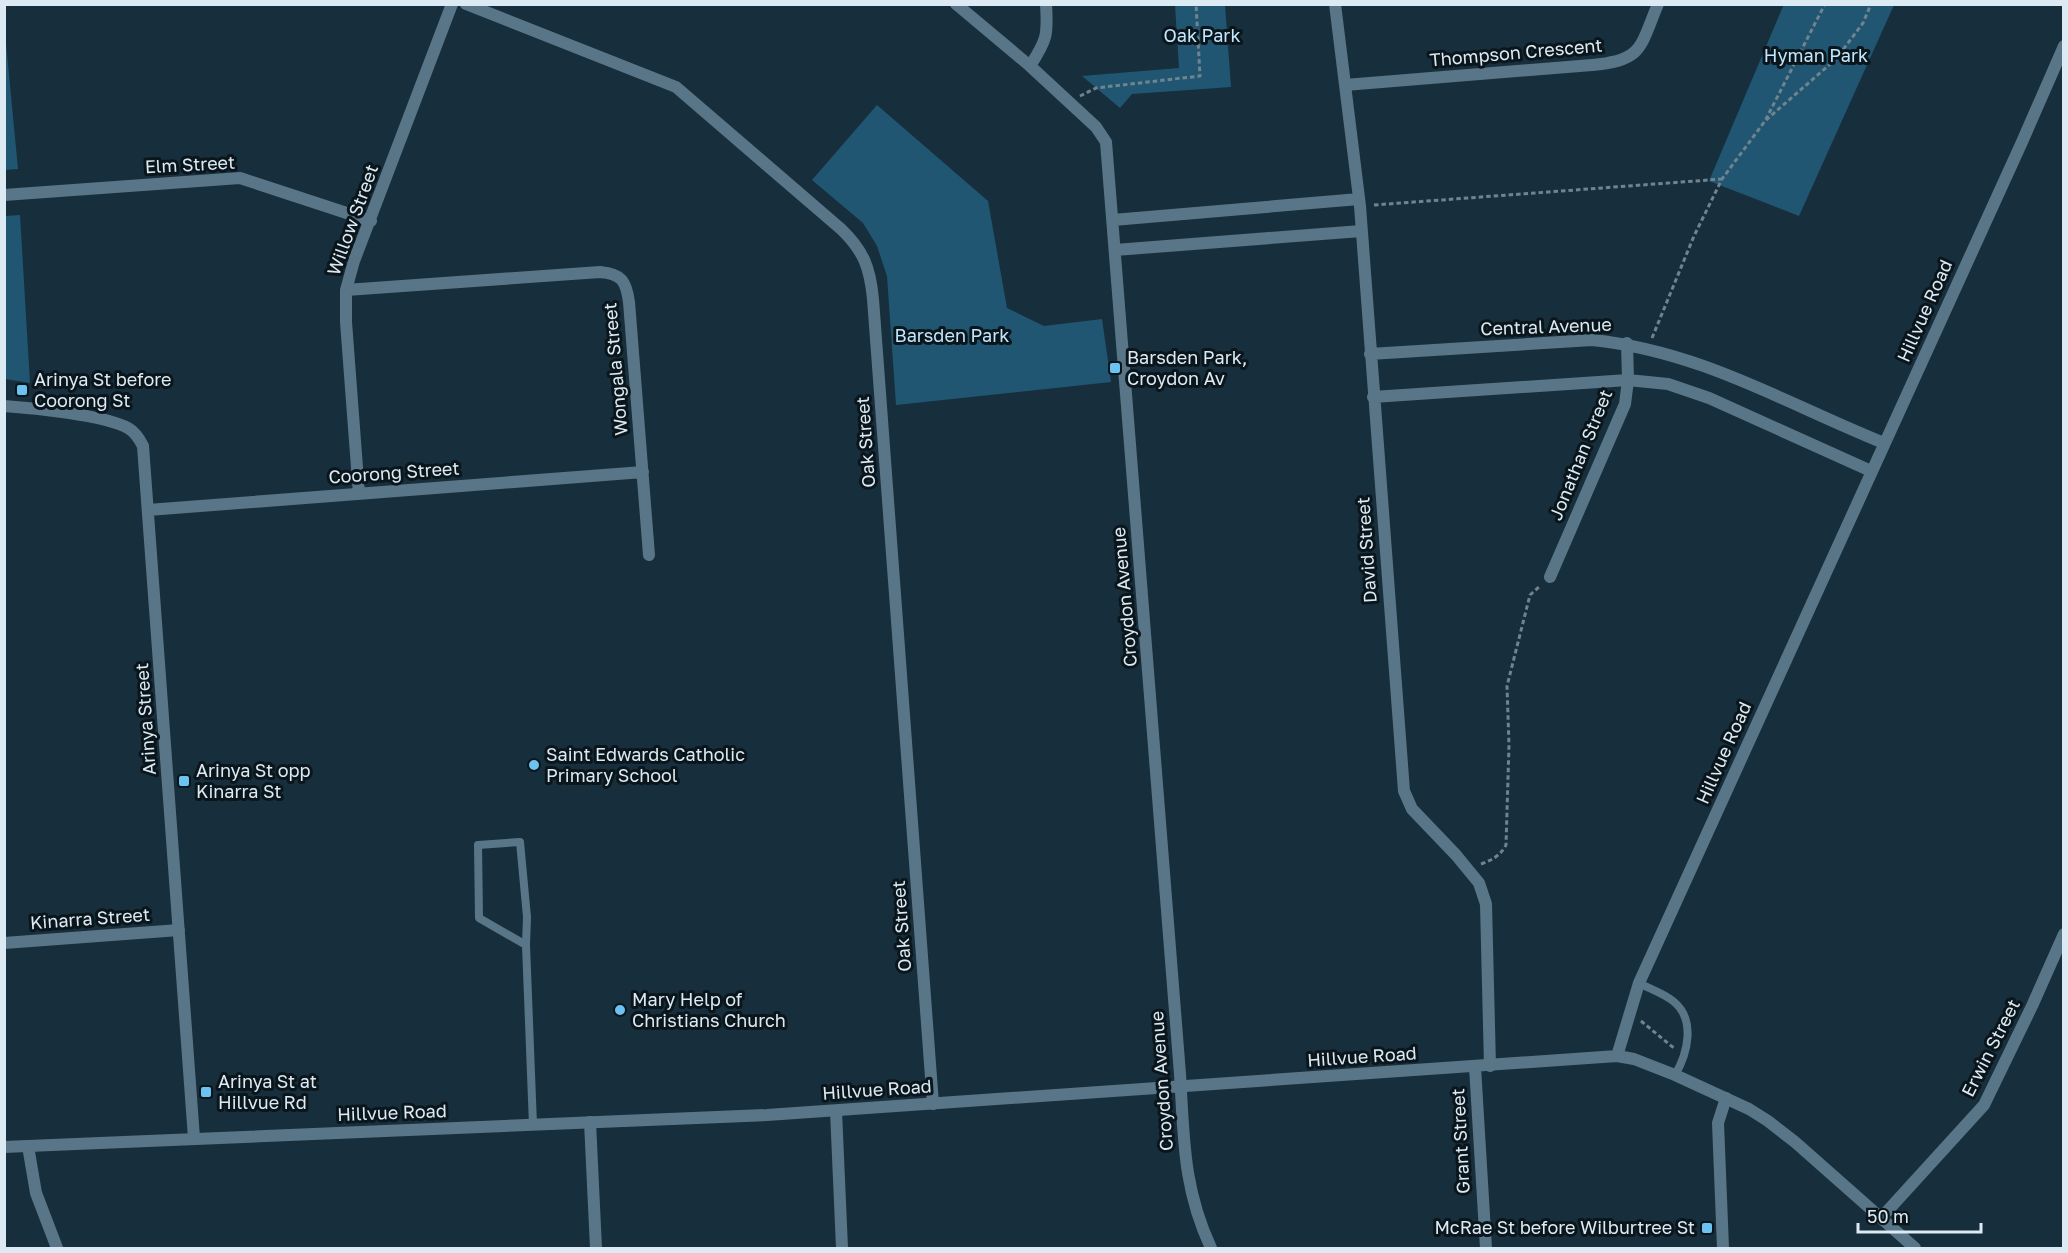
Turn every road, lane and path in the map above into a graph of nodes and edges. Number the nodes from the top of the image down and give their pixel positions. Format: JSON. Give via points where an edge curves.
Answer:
{"nodes":[{"id":1,"x":452,"y":4,"type":"edge"},
{"id":2,"x":466,"y":4,"type":"edge"},
{"id":3,"x":956,"y":4,"type":"edge"},
{"id":4,"x":1046,"y":4,"type":"edge"},
{"id":5,"x":1196,"y":4,"type":"edge"},
{"id":6,"x":1335,"y":4,"type":"edge"},
{"id":7,"x":1658,"y":4,"type":"edge"},
{"id":8,"x":1825,"y":4,"type":"edge"},
{"id":9,"x":1871,"y":4,"type":"edge"},
{"id":10,"x":2064,"y":45,"type":"edge"},
{"id":11,"x":1030,"y":66,"type":"junction"},
{"id":12,"x":1345,"y":85,"type":"junction"},
{"id":13,"x":1070,"y":103,"type":"junction"},
{"id":14,"x":1765,"y":121,"type":"junction"},
{"id":15,"x":1722,"y":179,"type":"junction"},
{"id":16,"x":4,"y":195,"type":"edge"},
{"id":17,"x":1359,"y":202,"type":"junction"},
{"id":18,"x":1113,"y":220,"type":"junction"},
{"id":19,"x":371,"y":221,"type":"junction"},
{"id":20,"x":1361,"y":231,"type":"junction"},
{"id":21,"x":1115,"y":250,"type":"junction"},
{"id":22,"x":346,"y":290,"type":"junction"},
{"id":23,"x":1627,"y":343,"type":"junction"},
{"id":24,"x":1648,"y":348,"type":"junction"},
{"id":25,"x":1370,"y":354,"type":"junction"},
{"id":26,"x":1628,"y":380,"type":"junction"},
{"id":27,"x":1373,"y":397,"type":"junction"},
{"id":28,"x":4,"y":406,"type":"edge"},
{"id":29,"x":1884,"y":443,"type":"junction"},
{"id":30,"x":1871,"y":471,"type":"junction"},
{"id":31,"x":643,"y":472,"type":"junction"},
{"id":32,"x":359,"y":494,"type":"junction"},
{"id":33,"x":148,"y":510,"type":"junction"},
{"id":34,"x":649,"y":555,"type":"dead end"},
{"id":35,"x":1550,"y":577,"type":"joint"},
{"id":36,"x":1468,"y":869,"type":"junction"},
{"id":37,"x":179,"y":930,"type":"junction"},
{"id":38,"x":2064,"y":934,"type":"edge"},
{"id":39,"x":4,"y":943,"type":"edge"},
{"id":40,"x":526,"y":945,"type":"junction"},
{"id":41,"x":1639,"y":983,"type":"junction"},
{"id":42,"x":1628,"y":1017,"type":"junction"},
{"id":43,"x":1617,"y":1056,"type":"junction"},
{"id":44,"x":1684,"y":1056,"type":"junction"},
{"id":45,"x":1490,"y":1066,"type":"junction"},
{"id":46,"x":1475,"y":1067,"type":"junction"},
{"id":47,"x":1675,"y":1075,"type":"junction"},
{"id":48,"x":1181,"y":1087,"type":"junction"},
{"id":49,"x":1726,"y":1098,"type":"junction"},
{"id":50,"x":933,"y":1104,"type":"junction"},
{"id":51,"x":836,"y":1111,"type":"junction"},
{"id":52,"x":590,"y":1122,"type":"junction"},
{"id":53,"x":533,"y":1125,"type":"junction"},
{"id":54,"x":194,"y":1138,"type":"junction"},
{"id":55,"x":28,"y":1146,"type":"junction"},
{"id":56,"x":4,"y":1147,"type":"edge"},
{"id":57,"x":1881,"y":1218,"type":"junction"},
{"id":58,"x":57,"y":1248,"type":"edge"},
{"id":59,"x":596,"y":1248,"type":"edge"},
{"id":60,"x":842,"y":1248,"type":"edge"},
{"id":61,"x":1211,"y":1248,"type":"edge"},
{"id":62,"x":1486,"y":1248,"type":"edge"},
{"id":63,"x":1723,"y":1248,"type":"edge"},
{"id":64,"x":1915,"y":1248,"type":"edge"}],
"edges":[{"from":1,"to":19,"type":"street","name":"Willow Street"},
{"from":2,"to":50,"type":"street","name":"Oak Street","via":[[676,87],[841,229],[865,259],[873,299]]},
{"from":3,"to":11,"type":"street","name":"Croydon Avenue"},
{"from":4,"to":11,"type":"street","via":[[1047,37]]},
{"from":5,"to":13,"type":"path","via":[[1200,76],[1096,88]]},
{"from":6,"to":12,"type":"street","name":"David Street"},
{"from":7,"to":12,"type":"street","name":"Thompson Crescent","via":[[1637,51],[1619,61]]},
{"from":8,"to":14,"type":"path"},
{"from":9,"to":14,"type":"path","via":[[1863,23],[1836,59]]},
{"from":10,"to":29,"type":"street","name":"Hillvue Road"},
{"from":11,"to":13,"type":"street","name":"Croydon Avenue"},
{"from":12,"to":17,"type":"street","name":"David Street"},
{"from":13,"to":18,"type":"street","name":"Croydon Avenue","via":[[1096,126],[1106,142]]},
{"from":14,"to":15,"type":"path"},
{"from":15,"to":17,"type":"path"},
{"from":15,"to":24,"type":"path"},
{"from":16,"to":19,"type":"street","name":"Elm Street","via":[[240,178]]},
{"from":17,"to":18,"type":"street"},
{"from":17,"to":20,"type":"street","name":"David Street"},
{"from":18,"to":21,"type":"street","name":"Croydon Avenue"},
{"from":19,"to":22,"type":"street","name":"Willow Street"},
{"from":20,"to":21,"type":"street"},
{"from":20,"to":25,"type":"street","name":"David Street"},
{"from":21,"to":48,"type":"street","name":"Croydon Avenue"},
{"from":22,"to":31,"type":"street","name":"Wongala Street","via":[[600,272],[621,278],[629,302]]},
{"from":22,"to":32,"type":"street","name":"Willow Street"},
{"from":23,"to":24,"type":"street","name":"Central Avenue"},
{"from":23,"to":25,"type":"street","name":"Central Avenue","via":[[1592,340]]},
{"from":23,"to":26,"type":"street","name":"Jonathan Street"},
{"from":24,"to":29,"type":"street","name":"Central Avenue","via":[[1716,369]]},
{"from":25,"to":27,"type":"street","name":"David Street"},
{"from":26,"to":27,"type":"street"},
{"from":26,"to":30,"type":"street","via":[[1668,384],[1709,398]]},
{"from":26,"to":35,"type":"street","name":"Jonathan Street","via":[[1625,404]]},
{"from":27,"to":36,"type":"street","name":"David Street","via":[[1404,791],[1412,809]]},
{"from":28,"to":33,"type":"street","name":"Arinya Street","via":[[107,420],[130,429],[142,446]]},
{"from":29,"to":30,"type":"street","name":"Hillvue Road"},
{"from":30,"to":41,"type":"street","name":"Hillvue Road"},
{"from":31,"to":32,"type":"street","name":"Coorong Street"},
{"from":31,"to":34,"type":"street","name":"Wongala Street"},
{"from":32,"to":33,"type":"street","name":"Coorong Street"},
{"from":33,"to":37,"type":"street","name":"Arinya Street"},
{"from":35,"to":36,"type":"path","via":[[1530,595],[1507,686],[1506,845],[1493,860]]},
{"from":36,"to":45,"type":"street","name":"David Street","via":[[1479,883],[1486,904]]},
{"from":37,"to":39,"type":"street","name":"Kinarra Street"},
{"from":37,"to":54,"type":"street","name":"Arinya Street"},
{"from":38,"to":57,"type":"street","name":"Erwin Street","via":[[1984,1105]]},
{"from":40,"to":40,"type":"lane","via":[[479,918],[478,845],[520,842]]},
{"from":40,"to":53,"type":"lane"},
{"from":41,"to":42,"type":"street","name":"Hillvue Road"},
{"from":41,"to":44,"type":"lane","via":[[1679,1008],[1687,1025]]},
{"from":42,"to":43,"type":"street","name":"Hillvue Road"},
{"from":42,"to":44,"type":"path","via":[[1641,1021]]},
{"from":43,"to":45,"type":"street","name":"Hillvue Road"},
{"from":43,"to":47,"type":"street"},
{"from":44,"to":47,"type":"lane"},
{"from":45,"to":46,"type":"street","name":"Hillvue Road"},
{"from":46,"to":48,"type":"street","name":"Hillvue Road"},
{"from":46,"to":62,"type":"street","name":"Grant Street"},
{"from":47,"to":49,"type":"street"},
{"from":48,"to":50,"type":"street","name":"Hillvue Road"},
{"from":48,"to":61,"type":"street","name":"Croydon Avenue","via":[[1191,1194]]},
{"from":49,"to":57,"type":"street","via":[[1786,1135]]},
{"from":49,"to":63,"type":"street","via":[[1718,1123]]},
{"from":50,"to":51,"type":"street","name":"Hillvue Road"},
{"from":51,"to":52,"type":"street","name":"Hillvue Road"},
{"from":51,"to":60,"type":"street"},
{"from":52,"to":53,"type":"street","name":"Hillvue Road"},
{"from":52,"to":59,"type":"street"},
{"from":53,"to":54,"type":"street","name":"Hillvue Road"},
{"from":54,"to":55,"type":"street","name":"Hillvue Road"},
{"from":55,"to":56,"type":"street","name":"Hillvue Road"},
{"from":55,"to":58,"type":"street","via":[[36,1193]]},
{"from":57,"to":64,"type":"street"}]}
